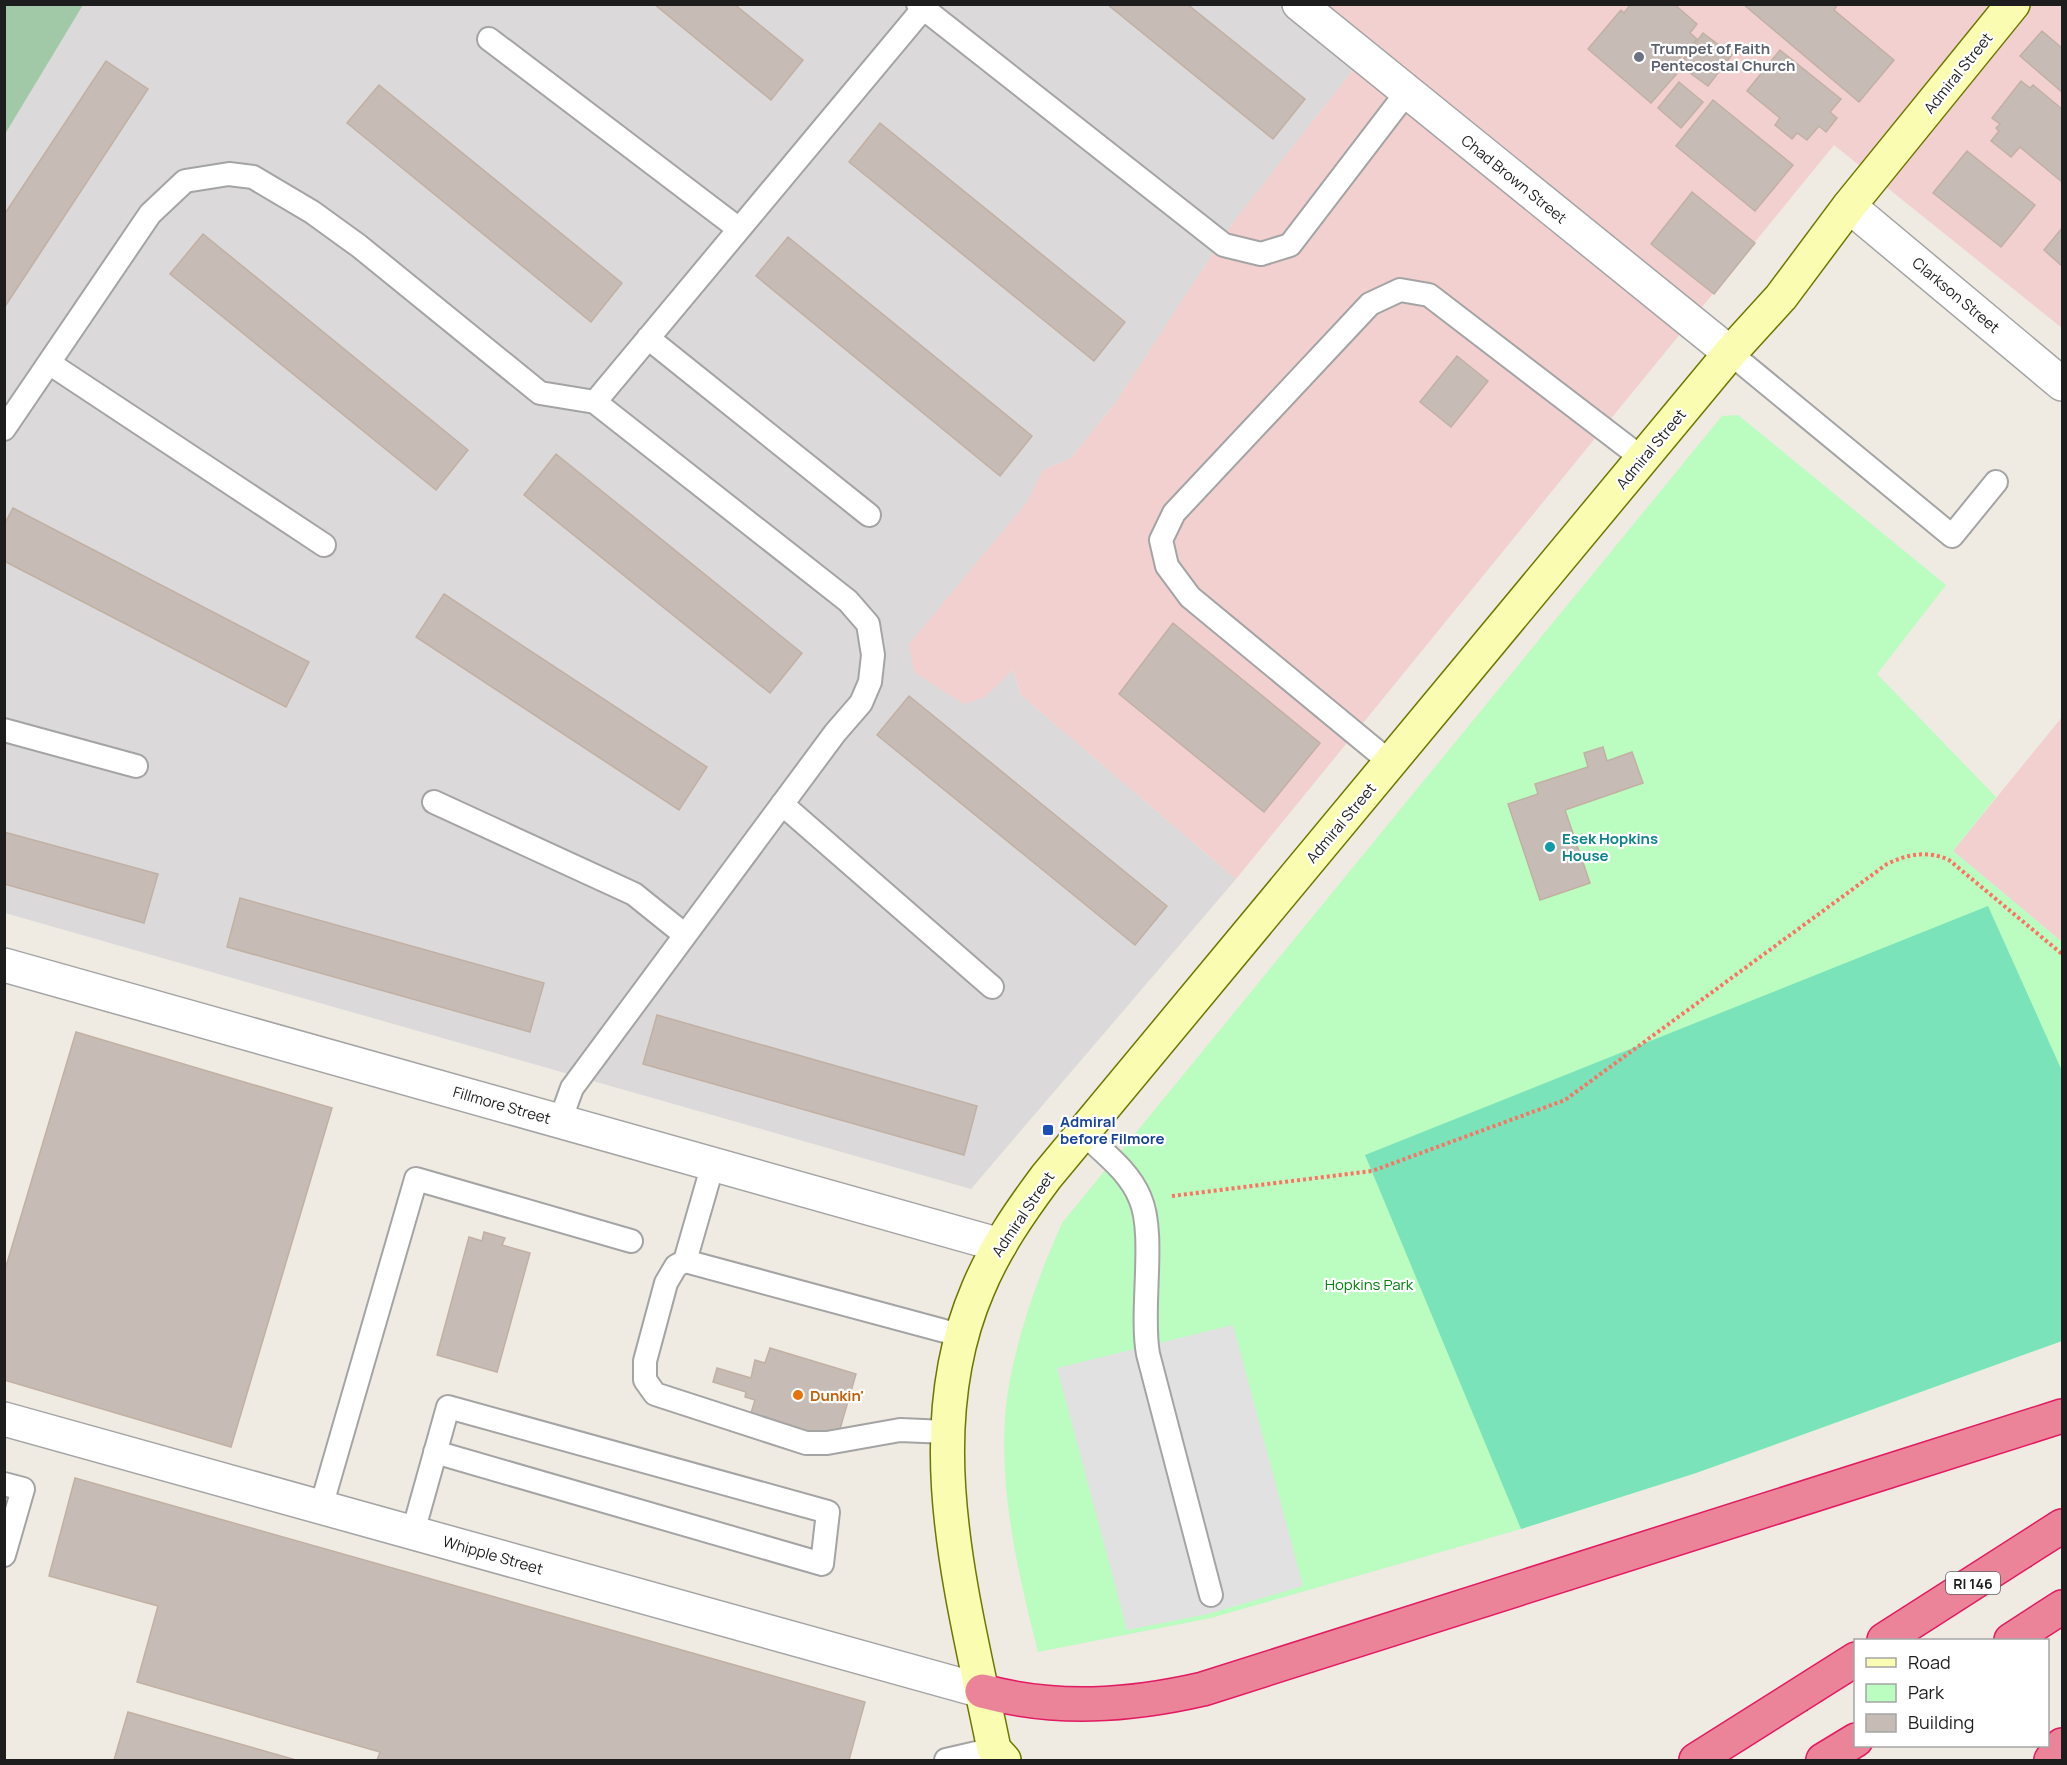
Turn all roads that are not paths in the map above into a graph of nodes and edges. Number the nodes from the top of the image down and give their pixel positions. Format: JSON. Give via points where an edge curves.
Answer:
{"nodes":[{"id":1,"x":1299,"y":4,"type":"edge"},
{"id":2,"x":2013,"y":4,"type":"edge"},
{"id":3,"x":922,"y":6,"type":"edge"},
{"id":4,"x":489,"y":39,"type":"dead end"},
{"id":5,"x":1407,"y":92,"type":"junction"},
{"id":6,"x":1850,"y":206,"type":"junction"},
{"id":7,"x":739,"y":229,"type":"junction"},
{"id":8,"x":648,"y":338,"type":"junction"},
{"id":9,"x":1730,"y":353,"type":"junction"},
{"id":10,"x":49,"y":363,"type":"junction"},
{"id":11,"x":2062,"y":384,"type":"edge"},
{"id":12,"x":595,"y":402,"type":"junction"},
{"id":13,"x":4,"y":429,"type":"edge"},
{"id":14,"x":1642,"y":459,"type":"junction"},
{"id":15,"x":1996,"y":482,"type":"dead end"},
{"id":16,"x":869,"y":515,"type":"dead end"},
{"id":17,"x":324,"y":545,"type":"dead end"},
{"id":18,"x":4,"y":730,"type":"edge"},
{"id":19,"x":1390,"y":763,"type":"junction"},
{"id":20,"x":136,"y":766,"type":"dead end"},
{"id":21,"x":434,"y":802,"type":"dead end"},
{"id":22,"x":782,"y":804,"type":"junction"},
{"id":23,"x":685,"y":935,"type":"junction"},
{"id":24,"x":4,"y":966,"type":"edge"},
{"id":25,"x":992,"y":987,"type":"dead end"},
{"id":26,"x":560,"y":1121,"type":"junction"},
{"id":27,"x":1083,"y":1133,"type":"junction"},
{"id":28,"x":713,"y":1164,"type":"junction"},
{"id":29,"x":632,"y":1241,"type":"dead end"},
{"id":30,"x":1000,"y":1245,"type":"junction"},
{"id":31,"x":685,"y":1261,"type":"junction"},
{"id":32,"x":963,"y":1336,"type":"junction"},
{"id":33,"x":2062,"y":1416,"type":"edge"},
{"id":34,"x":4,"y":1419,"type":"edge"},
{"id":35,"x":947,"y":1432,"type":"junction"},
{"id":36,"x":435,"y":1452,"type":"junction"},
{"id":37,"x":4,"y":1484,"type":"edge"},
{"id":38,"x":321,"y":1507,"type":"junction"},
{"id":39,"x":2062,"y":1526,"type":"edge"},
{"id":40,"x":413,"y":1532,"type":"junction"},
{"id":41,"x":4,"y":1555,"type":"edge"},
{"id":42,"x":1211,"y":1595,"type":"dead end"},
{"id":43,"x":2062,"y":1608,"type":"edge"},
{"id":44,"x":1887,"y":1639,"type":"edge"},
{"id":45,"x":2014,"y":1639,"type":"edge"},
{"id":46,"x":1854,"y":1660,"type":"edge"},
{"id":47,"x":982,"y":1691,"type":"junction"},
{"id":48,"x":1854,"y":1741,"type":"edge"},
{"id":49,"x":2062,"y":1745,"type":"edge"},
{"id":50,"x":995,"y":1757,"type":"edge"},
{"id":51,"x":946,"y":1761,"type":"edge"},
{"id":52,"x":1696,"y":1761,"type":"edge"},
{"id":53,"x":1823,"y":1761,"type":"edge"},
{"id":54,"x":2051,"y":1761,"type":"edge"}],
"edges":[{"from":1,"to":5,"type":"street","name":"Chad Brown Street"},
{"from":2,"to":6,"type":"main road","name":"Admiral Street"},
{"from":3,"to":5,"type":"lane","via":[[1224,245],[1261,254],[1290,245]]},
{"from":3,"to":7,"type":"lane"},
{"from":4,"to":7,"type":"lane"},
{"from":5,"to":9,"type":"street","name":"Chad Brown Street"},
{"from":6,"to":9,"type":"main road","name":"Admiral Street","via":[[1780,297]]},
{"from":6,"to":11,"type":"street","name":"Clarkson Street"},
{"from":7,"to":8,"type":"lane"},
{"from":8,"to":12,"type":"lane"},
{"from":8,"to":16,"type":"lane"},
{"from":9,"to":14,"type":"main road","name":"Admiral Street"},
{"from":9,"to":15,"type":"lane","via":[[1952,536]]},
{"from":10,"to":12,"type":"lane","via":[[150,214],[184,182],[229,174],[253,177],[312,212],[540,393]]},
{"from":10,"to":13,"type":"lane"},
{"from":10,"to":17,"type":"lane"},
{"from":12,"to":22,"type":"lane","via":[[848,601],[868,624],[873,655],[870,682],[861,703]]},
{"from":14,"to":19,"type":"main road","name":"Admiral Street"},
{"from":14,"to":19,"type":"lane","via":[[1429,295],[1400,290],[1370,304],[1174,513],[1161,540],[1167,566],[1190,597]]},
{"from":18,"to":20,"type":"lane"},
{"from":19,"to":27,"type":"main road","name":"Admiral Street"},
{"from":21,"to":23,"type":"lane","via":[[634,894]]},
{"from":22,"to":23,"type":"lane"},
{"from":22,"to":25,"type":"lane"},
{"from":23,"to":26,"type":"lane","via":[[572,1088]]},
{"from":24,"to":26,"type":"street","name":"Fillmore Street"},
{"from":26,"to":28,"type":"street","name":"Fillmore Street"},
{"from":27,"to":30,"type":"main road","name":"Admiral Street","via":[[1030,1197]]},
{"from":27,"to":42,"type":"lane","via":[[1124,1172],[1141,1200],[1146,1251],[1145,1340]]},
{"from":28,"to":30,"type":"street","name":"Fillmore Street"},
{"from":28,"to":31,"type":"lane"},
{"from":29,"to":38,"type":"lane","via":[[416,1179]]},
{"from":30,"to":32,"type":"main road","name":"Admiral Street","via":[[977,1290]]},
{"from":31,"to":32,"type":"lane"},
{"from":31,"to":35,"type":"lane","via":[[676,1266],[666,1283],[645,1361],[645,1380],[655,1394],[806,1443],[900,1430]]},
{"from":32,"to":35,"type":"main road","name":"Admiral Street"},
{"from":33,"to":47,"type":"highway","via":[[1203,1689],[1130,1702],[1080,1705],[1021,1700]]},
{"from":34,"to":38,"type":"street","name":"Whipple Street"},
{"from":35,"to":47,"type":"main road","name":"Admiral Street","via":[[954,1539]]},
{"from":36,"to":36,"type":"lane","via":[[448,1407],[828,1512],[822,1564]]},
{"from":36,"to":40,"type":"lane"},
{"from":37,"to":41,"type":"lane","via":[[23,1489]]},
{"from":38,"to":40,"type":"street","name":"Whipple Street"},
{"from":39,"to":44,"type":"highway","number":"RI 146"},
{"from":40,"to":47,"type":"street","name":"Whipple Street"},
{"from":43,"to":45,"type":"highway"},
{"from":46,"to":52,"type":"highway"},
{"from":47,"to":50,"type":"main road","name":"Admiral Street"},
{"from":48,"to":53,"type":"highway"},
{"from":49,"to":54,"type":"highway"},
{"from":50,"to":51,"type":"lane"}]}
